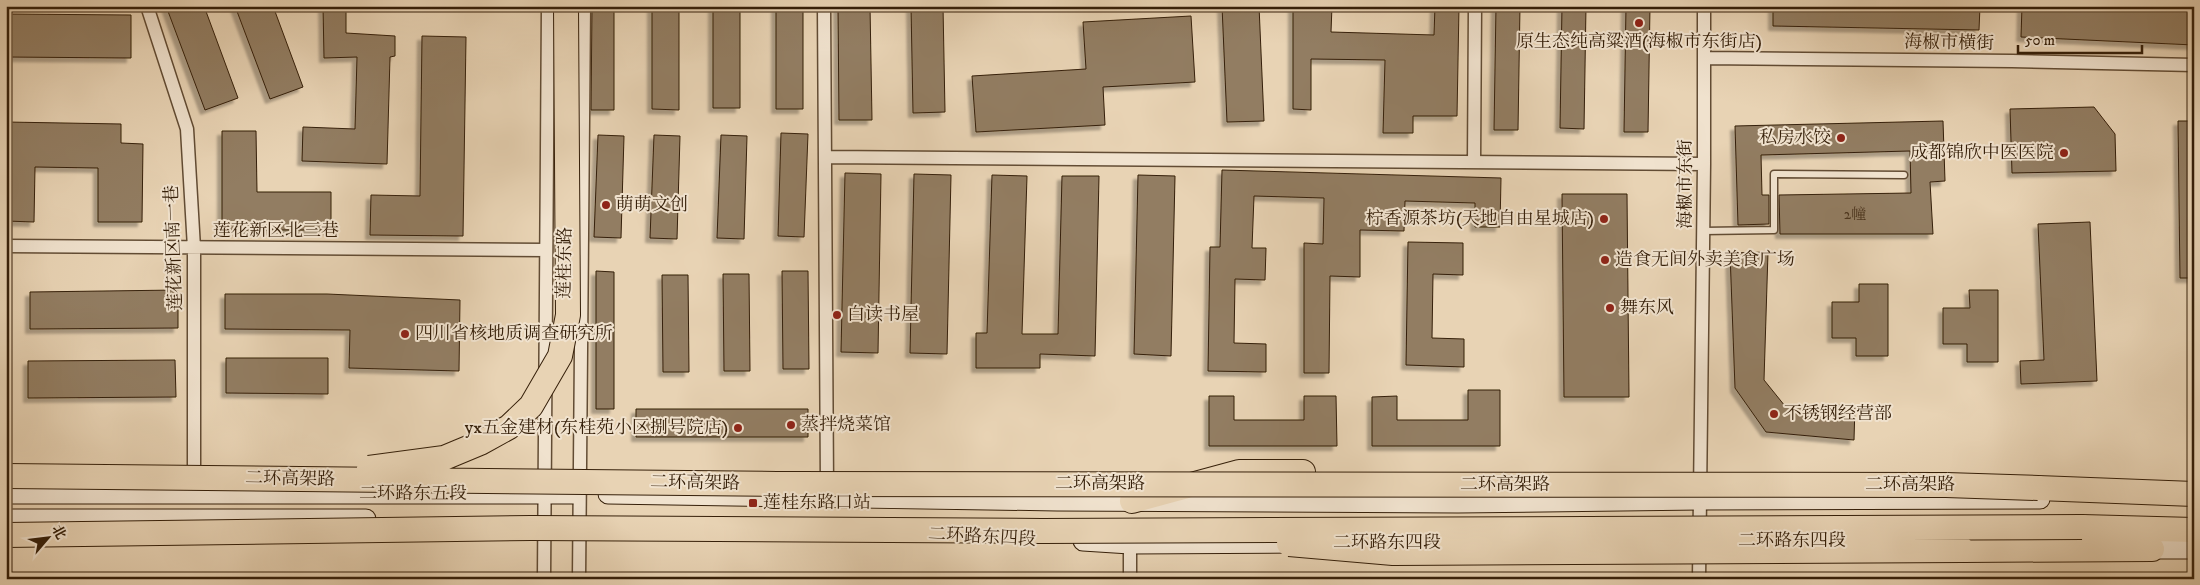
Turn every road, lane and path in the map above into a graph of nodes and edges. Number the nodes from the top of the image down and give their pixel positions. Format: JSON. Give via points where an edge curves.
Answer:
{"nodes":[{"id":1,"x":147,"y":6,"type":"edge"},
{"id":2,"x":548,"y":6,"type":"edge"},
{"id":3,"x":566,"y":6,"type":"edge"},
{"id":4,"x":584,"y":6,"type":"edge"},
{"id":5,"x":824,"y":6,"type":"edge"},
{"id":6,"x":1475,"y":6,"type":"edge"},
{"id":7,"x":1704,"y":6,"type":"edge"},
{"id":8,"x":1704,"y":58,"type":"junction"},
{"id":9,"x":2194,"y":65,"type":"edge"},
{"id":10,"x":825,"y":157,"type":"junction"},
{"id":11,"x":1474,"y":162,"type":"junction"},
{"id":12,"x":1704,"y":164,"type":"junction"},
{"id":13,"x":1904,"y":175,"type":"dead end"},
{"id":14,"x":1703,"y":231,"type":"junction"},
{"id":15,"x":6,"y":246,"type":"edge"},
{"id":16,"x":194,"y":248,"type":"junction"},
{"id":17,"x":546,"y":250,"type":"junction"},
{"id":18,"x":6,"y":476,"type":"edge"},
{"id":19,"x":258,"y":479,"type":"junction"},
{"id":20,"x":1946,"y":485,"type":"junction"},
{"id":21,"x":2194,"y":485,"type":"edge"},
{"id":22,"x":2130,"y":491,"type":"junction"},
{"id":23,"x":6,"y":494,"type":"edge"},
{"id":24,"x":546,"y":494,"type":"junction"},
{"id":25,"x":580,"y":494,"type":"junction"},
{"id":26,"x":194,"y":495,"type":"junction"},
{"id":27,"x":2194,"y":496,"type":"edge"},
{"id":28,"x":827,"y":498,"type":"junction"},
{"id":29,"x":1700,"y":500,"type":"junction"},
{"id":30,"x":1132,"y":501,"type":"junction"},
{"id":31,"x":6,"y":519,"type":"edge"},
{"id":32,"x":545,"y":519,"type":"junction"},
{"id":33,"x":580,"y":519,"type":"junction"},
{"id":34,"x":2194,"y":530,"type":"edge"},
{"id":35,"x":6,"y":535,"type":"edge"},
{"id":36,"x":1133,"y":537,"type":"junction"},
{"id":37,"x":1700,"y":542,"type":"junction"},
{"id":38,"x":2152,"y":549,"type":"junction"},
{"id":39,"x":2194,"y":549,"type":"edge"},
{"id":40,"x":544,"y":579,"type":"edge"},
{"id":41,"x":579,"y":579,"type":"edge"},
{"id":42,"x":1130,"y":579,"type":"edge"},
{"id":43,"x":1700,"y":579,"type":"edge"}],
"edges":[{"from":1,"to":16,"type":"street","name":"莲花新区南一巷","via":[[187,129]]},
{"from":2,"to":17,"type":"street","name":"莲桂东路"},
{"from":3,"to":19,"type":"highway","bridge":true,"via":[[568,315],[560,356],[531,406],[509,427],[444,458]]},
{"from":4,"to":25,"type":"street","name":"莲桂东路"},
{"from":5,"to":10,"type":"street"},
{"from":6,"to":11,"type":"street"},
{"from":7,"to":8,"type":"street","name":"海椒市东街"},
{"from":8,"to":9,"type":"street","name":"海椒市横街"},
{"from":8,"to":12,"type":"street","name":"海椒市东街"},
{"from":10,"to":11,"type":"street"},
{"from":10,"to":28,"type":"street"},
{"from":11,"to":12,"type":"street"},
{"from":12,"to":14,"type":"street","name":"海椒市东街"},
{"from":13,"to":14,"type":"lane","via":[[1774,174],[1774,230]]},
{"from":14,"to":29,"type":"street","name":"海椒市东街"},
{"from":15,"to":16,"type":"street","name":"莲花新区北三巷"},
{"from":16,"to":17,"type":"street","name":"莲花新区北三巷"},
{"from":16,"to":26,"type":"street","name":"莲花新区南一巷"},
{"from":17,"to":24,"type":"street","name":"莲桂东路"},
{"from":18,"to":19,"type":"highway","name":"二环高架路","bridge":true},
{"from":19,"to":20,"type":"highway","name":"二环高架路","bridge":true,"via":[[767,484]]},
{"from":20,"to":22,"type":"highway","name":"二环高架路","bridge":true},
{"from":20,"to":30,"type":"highway","bridge":true,"via":[[1861,468],[1239,472]]},
{"from":21,"to":22,"type":"highway"},
{"from":22,"to":27,"type":"highway","name":"二环高架路"},
{"from":23,"to":26,"type":"main road","name":"二环路东五段"},
{"from":24,"to":25,"type":"main road","name":"二环路东五段"},
{"from":24,"to":26,"type":"main road","name":"二环路东五段"},
{"from":24,"to":32,"type":"street","name":"莲桂东路"},
{"from":25,"to":28,"type":"main road","name":"二环路东四段"},
{"from":25,"to":33,"type":"street","name":"莲桂东路"},
{"from":27,"to":29,"type":"main road","name":"二环路东四段"},
{"from":28,"to":30,"type":"main road","name":"二环路东四段"},
{"from":29,"to":30,"type":"main road","name":"二环路东四段","via":[[1458,503]]},
{"from":29,"to":37,"type":"street","name":"海椒市东街"},
{"from":31,"to":32,"type":"main road","name":"二环路东五段"},
{"from":32,"to":33,"type":"main road","name":"二环路东五段"},
{"from":32,"to":40,"type":"street","name":"莲桂东路"},
{"from":33,"to":36,"type":"main road","name":"二环路东四段"},
{"from":33,"to":41,"type":"street","name":"莲桂东路"},
{"from":34,"to":36,"type":"highway","bridge":true,"via":[[2082,527]]},
{"from":35,"to":36,"type":"highway","bridge":true,"via":[[531,528]]},
{"from":36,"to":37,"type":"main road","name":"二环路东四段"},
{"from":36,"to":38,"type":"highway","bridge":true,"via":[[1393,553]]},
{"from":36,"to":42,"type":"street"},
{"from":37,"to":38,"type":"main road","name":"二环路东四段","via":[[2103,540]]},
{"from":37,"to":43,"type":"street","name":"海椒市东街"},
{"from":38,"to":39,"type":"main road","name":"二环路东四段"}]}
